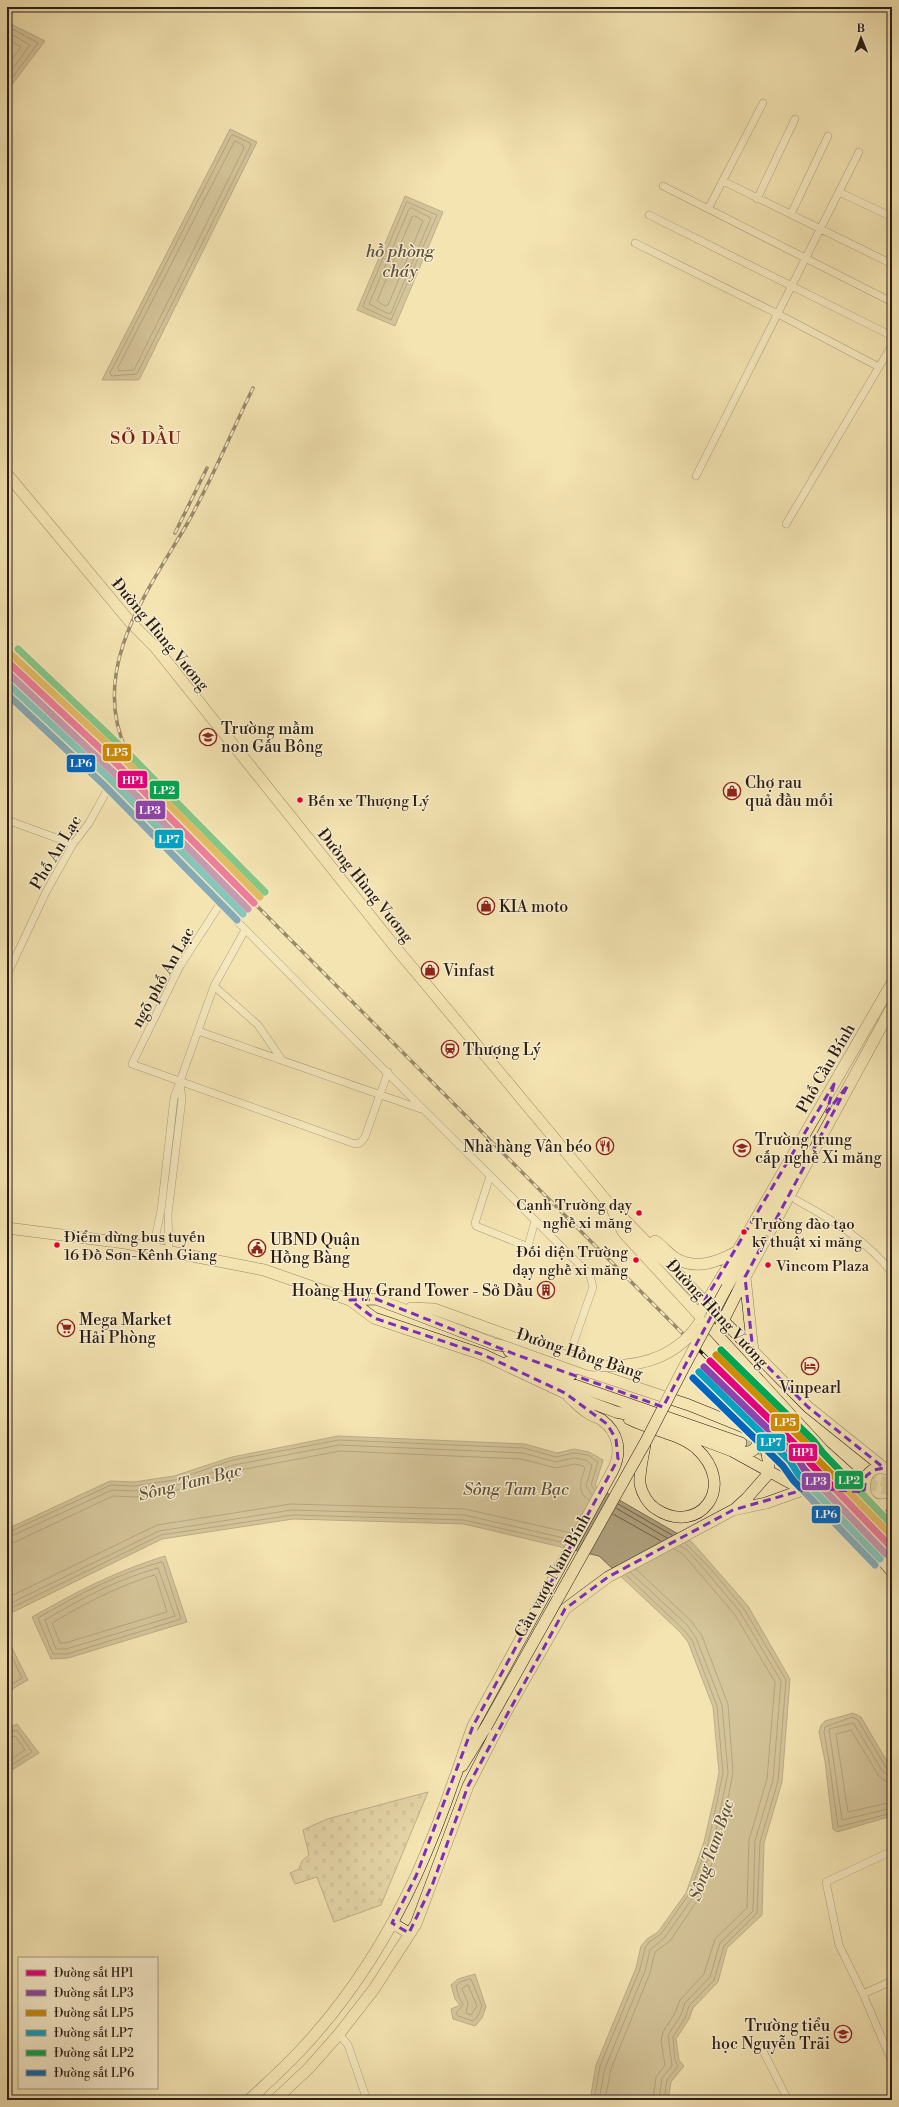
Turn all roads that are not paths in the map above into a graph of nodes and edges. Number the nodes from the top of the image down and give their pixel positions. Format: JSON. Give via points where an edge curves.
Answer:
{"nodes":[{"id":1,"x":763,"y":103,"type":"dead end"},
{"id":2,"x":796,"y":119,"type":"dead end"},
{"id":3,"x":828,"y":136,"type":"dead end"},
{"id":4,"x":859,"y":152,"type":"dead end"},
{"id":5,"x":723,"y":181,"type":"junction"},
{"id":6,"x":663,"y":186,"type":"dead end"},
{"id":7,"x":839,"y":192,"type":"junction"},
{"id":8,"x":757,"y":199,"type":"junction"},
{"id":9,"x":708,"y":209,"type":"junction"},
{"id":10,"x":791,"y":214,"type":"junction"},
{"id":11,"x":649,"y":215,"type":"dead end"},
{"id":12,"x":892,"y":217,"type":"edge"},
{"id":13,"x":821,"y":229,"type":"junction"},
{"id":14,"x":635,"y":243,"type":"dead end"},
{"id":15,"x":806,"y":258,"type":"junction"},
{"id":16,"x":892,"y":264,"type":"edge"},
{"id":17,"x":792,"y":286,"type":"junction"},
{"id":18,"x":892,"y":302,"type":"edge"},
{"id":19,"x":778,"y":314,"type":"junction"},
{"id":20,"x":892,"y":336,"type":"edge"},
{"id":21,"x":892,"y":345,"type":"edge"},
{"id":22,"x":879,"y":367,"type":"junction"},
{"id":23,"x":7,"y":474,"type":"edge"},
{"id":24,"x":696,"y":476,"type":"dead end"},
{"id":25,"x":786,"y":524,"type":"dead end"},
{"id":26,"x":7,"y":696,"type":"edge"},
{"id":27,"x":35,"y":720,"type":"dead end"},
{"id":28,"x":120,"y":767,"type":"dead end"},
{"id":29,"x":7,"y":820,"type":"edge"},
{"id":30,"x":73,"y":844,"type":"junction"},
{"id":31,"x":245,"y":930,"type":"junction"},
{"id":32,"x":7,"y":975,"type":"edge"},
{"id":33,"x":892,"y":983,"type":"edge"},
{"id":34,"x":214,"y":986,"type":"junction"},
{"id":35,"x":892,"y":1007,"type":"edge"},
{"id":36,"x":198,"y":1031,"type":"junction"},
{"id":37,"x":282,"y":1060,"type":"junction"},
{"id":38,"x":388,"y":1072,"type":"junction"},
{"id":39,"x":180,"y":1083,"type":"junction"},
{"id":40,"x":834,"y":1084,"type":"junction"},
{"id":41,"x":848,"y":1085,"type":"junction"},
{"id":42,"x":380,"y":1094,"type":"junction"},
{"id":43,"x":422,"y":1109,"type":"junction"},
{"id":44,"x":826,"y":1113,"type":"junction"},
{"id":45,"x":490,"y":1176,"type":"junction"},
{"id":46,"x":796,"y":1200,"type":"dead end"},
{"id":47,"x":610,"y":1205,"type":"junction"},
{"id":48,"x":535,"y":1221,"type":"junction"},
{"id":49,"x":7,"y":1228,"type":"edge"},
{"id":50,"x":638,"y":1232,"type":"junction"},
{"id":51,"x":153,"y":1248,"type":"junction"},
{"id":52,"x":738,"y":1250,"type":"junction"},
{"id":53,"x":169,"y":1252,"type":"junction"},
{"id":54,"x":892,"y":1273,"type":"edge"},
{"id":55,"x":745,"y":1277,"type":"junction"},
{"id":56,"x":727,"y":1287,"type":"junction"},
{"id":57,"x":350,"y":1300,"type":"junction"},
{"id":58,"x":705,"y":1302,"type":"junction"},
{"id":59,"x":402,"y":1308,"type":"junction"},
{"id":60,"x":699,"y":1314,"type":"junction"},
{"id":61,"x":724,"y":1321,"type":"junction"},
{"id":62,"x":715,"y":1334,"type":"junction"},
{"id":63,"x":494,"y":1344,"type":"junction"},
{"id":64,"x":571,"y":1350,"type":"dead end"},
{"id":65,"x":753,"y":1352,"type":"junction"},
{"id":66,"x":484,"y":1355,"type":"junction"},
{"id":67,"x":742,"y":1363,"type":"junction"},
{"id":68,"x":565,"y":1393,"type":"junction"},
{"id":69,"x":616,"y":1412,"type":"junction"},
{"id":70,"x":756,"y":1433,"type":"junction"},
{"id":71,"x":646,"y":1441,"type":"junction"},
{"id":72,"x":823,"y":1450,"type":"junction"},
{"id":73,"x":732,"y":1451,"type":"junction"},
{"id":74,"x":888,"y":1469,"type":"edge"},
{"id":75,"x":769,"y":1473,"type":"junction"},
{"id":76,"x":813,"y":1488,"type":"junction"},
{"id":77,"x":864,"y":1489,"type":"junction"},
{"id":78,"x":872,"y":1502,"type":"junction"},
{"id":79,"x":892,"y":1502,"type":"edge"},
{"id":80,"x":733,"y":1510,"type":"junction"},
{"id":81,"x":892,"y":1526,"type":"edge"},
{"id":82,"x":892,"y":1572,"type":"edge"},
{"id":83,"x":544,"y":1597,"type":"junction"},
{"id":84,"x":565,"y":1609,"type":"junction"},
{"id":85,"x":486,"y":1727,"type":"junction"},
{"id":86,"x":454,"y":1781,"type":"junction"},
{"id":87,"x":468,"y":1786,"type":"junction"},
{"id":88,"x":892,"y":1852,"type":"edge"},
{"id":89,"x":392,"y":1923,"type":"junction"},
{"id":90,"x":409,"y":1933,"type":"junction"},
{"id":91,"x":892,"y":1981,"type":"edge"},
{"id":92,"x":863,"y":1994,"type":"junction"},
{"id":93,"x":339,"y":2034,"type":"junction"},
{"id":94,"x":762,"y":2049,"type":"dead end"},
{"id":95,"x":892,"y":2062,"type":"edge"},
{"id":96,"x":249,"y":2100,"type":"edge"},
{"id":97,"x":275,"y":2100,"type":"edge"},
{"id":98,"x":367,"y":2100,"type":"edge"},
{"id":99,"x":788,"y":2100,"type":"edge"}],
"edges":[{"from":1,"to":5,"type":"street"},
{"from":2,"to":8,"type":"street"},
{"from":3,"to":10,"type":"street"},
{"from":4,"to":7,"type":"street"},
{"from":5,"to":8,"type":"street"},
{"from":5,"to":9,"type":"street"},
{"from":6,"to":9,"type":"street"},
{"from":7,"to":12,"type":"street"},
{"from":7,"to":13,"type":"street"},
{"from":8,"to":10,"type":"street"},
{"from":9,"to":15,"type":"street"},
{"from":10,"to":13,"type":"street"},
{"from":11,"to":17,"type":"street"},
{"from":13,"to":15,"type":"street"},
{"from":13,"to":16,"type":"street"},
{"from":14,"to":19,"type":"street"},
{"from":15,"to":17,"type":"street"},
{"from":15,"to":18,"type":"street"},
{"from":17,"to":19,"type":"street"},
{"from":17,"to":20,"type":"street"},
{"from":19,"to":22,"type":"street"},
{"from":19,"to":24,"type":"street"},
{"from":21,"to":22,"type":"street"},
{"from":22,"to":25,"type":"street"},
{"from":23,"to":47,"type":"main road","name":"Đường Hùng Vương","via":[[154,647],[395,947]]},
{"from":26,"to":27,"type":"street"},
{"from":28,"to":30,"type":"street","name":"Phố An Lạc","via":[[89,823]]},
{"from":29,"to":30,"type":"street"},
{"from":30,"to":32,"type":"street","name":"Phố An Lạc","via":[[46,892]]},
{"from":31,"to":34,"type":"street"},
{"from":31,"to":38,"type":"street"},
{"from":31,"to":39,"type":"street","name":"ngõ phố An Lạc","via":[[220,904],[180,966],[132,1064]]},
{"from":33,"to":40,"type":"main road","name":"Phố Cầu Bính"},
{"from":34,"to":36,"type":"street"},
{"from":34,"to":37,"type":"street","via":[[258,1024]]},
{"from":35,"to":41,"type":"main road","name":"Phố Cầu Bính"},
{"from":36,"to":37,"type":"street"},
{"from":36,"to":39,"type":"street"},
{"from":37,"to":42,"type":"street"},
{"from":38,"to":42,"type":"street"},
{"from":38,"to":43,"type":"street"},
{"from":39,"to":42,"type":"street","via":[[354,1144],[365,1138]]},
{"from":39,"to":51,"type":"street","via":[[174,1098],[161,1210]]},
{"from":39,"to":53,"type":"street","via":[[182,1099],[168,1214]]},
{"from":40,"to":44,"type":"main road","name":"Cầu vượt Nam Bính"},
{"from":40,"to":52,"type":"main road","name":"Phố Cầu Bính"},
{"from":41,"to":44,"type":"main road","name":"Cầu vượt Nam Bính"},
{"from":41,"to":55,"type":"main road","name":"Phố Cầu Bính"},
{"from":42,"to":43,"type":"street"},
{"from":43,"to":45,"type":"street"},
{"from":44,"to":56,"type":"main road","name":"Cầu vượt Nam Bính"},
{"from":45,"to":48,"type":"street"},
{"from":45,"to":48,"type":"street","via":[[476,1226],[528,1246]]},
{"from":46,"to":54,"type":"street","via":[[847,1232],[879,1257]]},
{"from":47,"to":50,"type":"main road","name":"Đường Hùng Vương"},
{"from":47,"to":60,"type":"main road","name":"Đường Hùng Vương","via":[[623,1232]]},
{"from":48,"to":64,"type":"street","via":[[590,1275],[593,1282]]},
{"from":49,"to":51,"type":"main road","name":"Đường Hồng Bàng"},
{"from":50,"to":52,"type":"main road","via":[[657,1242],[676,1259],[688,1263],[713,1263]]},
{"from":50,"to":58,"type":"main road","name":"Đường Hùng Vương"},
{"from":51,"to":53,"type":"main road","name":"Đường Hồng Bàng"},
{"from":52,"to":58,"type":"main road","name":"Phố Cầu Bính"},
{"from":53,"to":57,"type":"main road","name":"Đường Hồng Bàng","via":[[264,1270]]},
{"from":55,"to":61,"type":"main road","name":"Phố Cầu Bính"},
{"from":55,"to":65,"type":"main road"},
{"from":56,"to":59,"type":"main road","bridge":true,"via":[[692,1335],[683,1343],[647,1362],[630,1366],[590,1365],[434,1309]]},
{"from":56,"to":71,"type":"main road","name":"Cầu vượt Nam Bính","bridge":true},
{"from":57,"to":59,"type":"main road","name":"Đường Hồng Bàng","via":[[376,1299]]},
{"from":57,"to":66,"type":"main road","name":"Đường Hồng Bàng","via":[[374,1318]]},
{"from":58,"to":60,"type":"main road","name":"Phố Cầu Bính"},
{"from":58,"to":61,"type":"main road","name":"Đường Hùng Vương"},
{"from":59,"to":63,"type":"main road","name":"Đường Hồng Bàng"},
{"from":60,"to":62,"type":"main road","name":"Đường Hùng Vương"},
{"from":61,"to":62,"type":"main road","name":"Phố Cầu Bính"},
{"from":61,"to":65,"type":"main road","name":"Đường Hùng Vương"},
{"from":62,"to":67,"type":"main road","name":"Đường Hùng Vương"},
{"from":63,"to":66,"type":"main road","via":[[517,1355],[742,1439],[519,1364]]},
{"from":63,"to":70,"type":"main road","name":"Đường Hồng Bàng","via":[[520,1349],[689,1405]]},
{"from":65,"to":67,"type":"main road"},
{"from":65,"to":74,"type":"main road","name":"Đường Hùng Vương","via":[[808,1407]]},
{"from":66,"to":68,"type":"main road","name":"Đường Hồng Bàng"},
{"from":67,"to":72,"type":"main road","name":"Đường Hùng Vương"},
{"from":68,"to":69,"type":"main road","name":"Đường Hồng Bàng"},
{"from":68,"to":83,"type":"main road","via":[[587,1413],[607,1424],[618,1447],[618,1459]]},
{"from":69,"to":71,"type":"main road","name":"Cầu vượt Nam Bính","via":[[642,1426],[686,1441],[695,1448],[713,1471],[714,1495],[707,1506],[687,1517],[677,1518],[663,1514],[648,1502],[640,1484]]},
{"from":69,"to":73,"type":"main road","name":"Đường Hồng Bàng","via":[[645,1418]]},
{"from":70,"to":72,"type":"main road","name":"Đường Hồng Bàng","via":[[773,1439],[802,1462],[810,1463]]},
{"from":70,"to":73,"type":"main road","via":[[758,1445],[752,1452],[746,1454]]},
{"from":70,"to":75,"type":"main road","via":[[768,1451]]},
{"from":71,"to":85,"type":"main road","name":"Cầu vượt Nam Bính","bridge":true},
{"from":72,"to":77,"type":"main road","name":"Đường Hùng Vương"},
{"from":73,"to":75,"type":"main road","name":"Đường Hồng Bàng"},
{"from":74,"to":77,"type":"main road","via":[[869,1473]]},
{"from":75,"to":76,"type":"main road","name":"Đường Hồng Bàng","via":[[794,1486]]},
{"from":75,"to":80,"type":"main road"},
{"from":76,"to":77,"type":"main road","name":"Đường Hồng Bàng"},
{"from":76,"to":80,"type":"main road","via":[[766,1503]]},
{"from":76,"to":82,"type":"street"},
{"from":77,"to":78,"type":"main road","name":"Đường Hùng Vương"},
{"from":78,"to":79,"type":"main road","via":[[882,1505]]},
{"from":78,"to":81,"type":"street"},
{"from":80,"to":84,"type":"main road","via":[[608,1577]]},
{"from":83,"to":84,"type":"main road","via":[[557,1591],[562,1592],[566,1600]]},
{"from":83,"to":86,"type":"main road","via":[[473,1726]]},
{"from":84,"to":87,"type":"main road","via":[[506,1712]]},
{"from":85,"to":86,"type":"main road","name":"Cầu vượt Nam Bính"},
{"from":85,"to":87,"type":"main road","name":"Cầu vượt Nam Bính"},
{"from":86,"to":89,"type":"main road","via":[[416,1876]]},
{"from":87,"to":90,"type":"main road","via":[[433,1883],[419,1917]]},
{"from":88,"to":92,"type":"street","via":[[826,1882],[839,1945]]},
{"from":89,"to":90,"type":"main road"},
{"from":89,"to":96,"type":"main road","via":[[336,2008],[299,2052]]},
{"from":90,"to":93,"type":"main road","via":[[374,1989]]},
{"from":91,"to":92,"type":"street"},
{"from":92,"to":95,"type":"street"},
{"from":93,"to":97,"type":"main road","via":[[309,2068]]},
{"from":93,"to":98,"type":"street","via":[[348,2045]]},
{"from":94,"to":99,"type":"street"}]}
